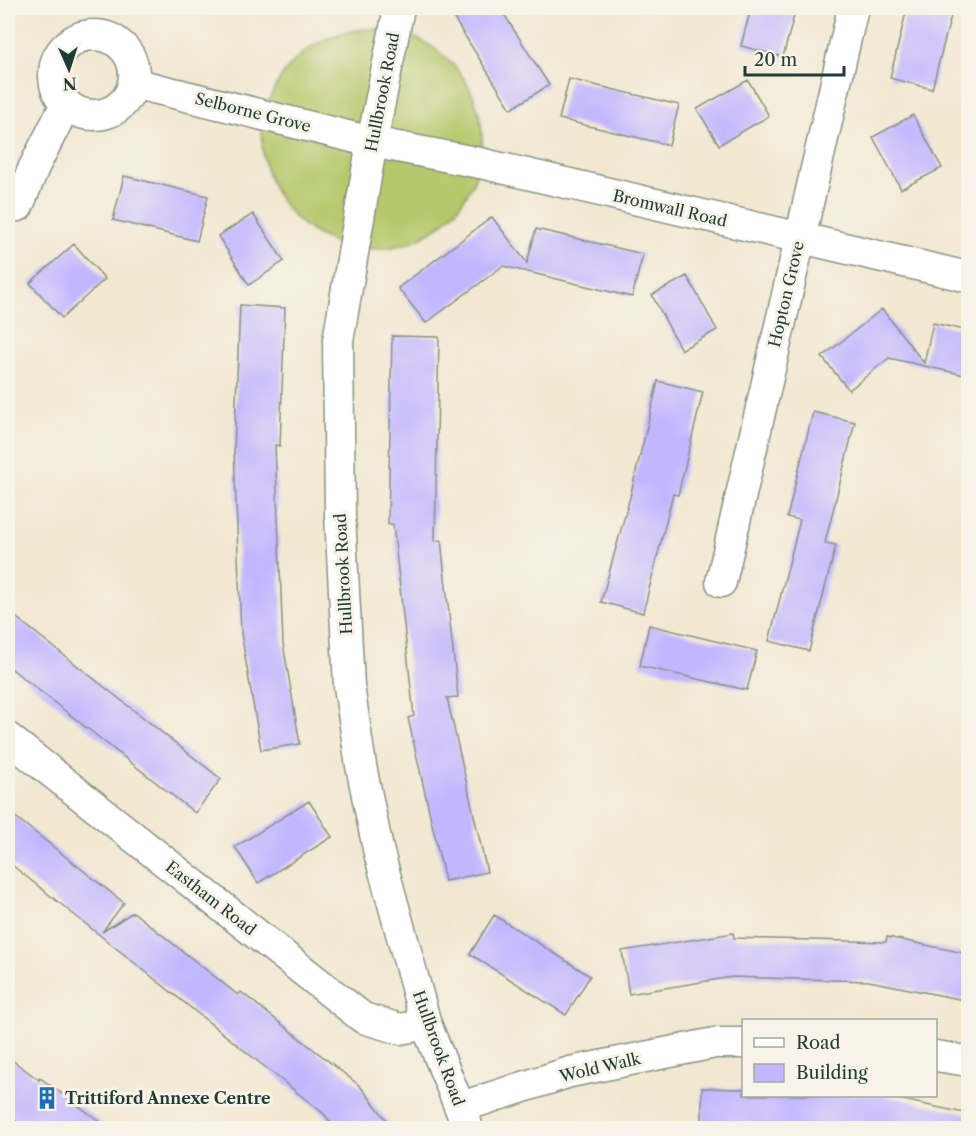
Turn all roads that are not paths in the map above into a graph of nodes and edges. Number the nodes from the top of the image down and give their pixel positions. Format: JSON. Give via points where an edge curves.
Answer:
{"nodes":[{"id":1,"x":399,"y":8,"type":"edge"},
{"id":2,"x":853,"y":8,"type":"edge"},
{"id":3,"x":133,"y":83,"type":"junction"},
{"id":4,"x":66,"y":104,"type":"junction"},
{"id":5,"x":372,"y":142,"type":"junction"},
{"id":6,"x":18,"y":206,"type":"dead end"},
{"id":7,"x":799,"y":238,"type":"junction"},
{"id":8,"x":969,"y":277,"type":"edge"},
{"id":9,"x":721,"y":582,"type":"dead end"},
{"id":10,"x":8,"y":738,"type":"edge"},
{"id":11,"x":426,"y":1024,"type":"junction"},
{"id":12,"x":742,"y":1043,"type":"edge"},
{"id":13,"x":937,"y":1056,"type":"edge"},
{"id":14,"x":969,"y":1060,"type":"edge"},
{"id":15,"x":464,"y":1118,"type":"edge"}],
"edges":[{"from":1,"to":5,"type":"street","name":"Hullbrook Road"},
{"from":2,"to":7,"type":"street","name":"Hopton Grove"},
{"from":3,"to":4,"type":"street","via":[[122,104],[100,115],[88,115]]},
{"from":3,"to":4,"type":"street","via":[[134,69],[121,45],[96,35],[82,37],[60,53],[55,66],[54,80]]},
{"from":3,"to":5,"type":"street","name":"Selborne Grove"},
{"from":4,"to":6,"type":"street"},
{"from":5,"to":7,"type":"street","name":"Bromwall Road","via":[[480,163]]},
{"from":5,"to":11,"type":"street","name":"Hullbrook Road","via":[[338,341],[340,515],[349,675],[361,766],[378,849]]},
{"from":7,"to":8,"type":"street","name":"Bromwall Road"},
{"from":7,"to":9,"type":"street","name":"Hopton Grove"},
{"from":10,"to":11,"type":"street","name":"Eastham Road","via":[[363,1018],[400,1029]]},
{"from":11,"to":15,"type":"street","name":"Hullbrook Road"},
{"from":12,"to":15,"type":"street","name":"Wold Walk","via":[[715,1043],[570,1072]]},
{"from":13,"to":14,"type":"street"}]}
